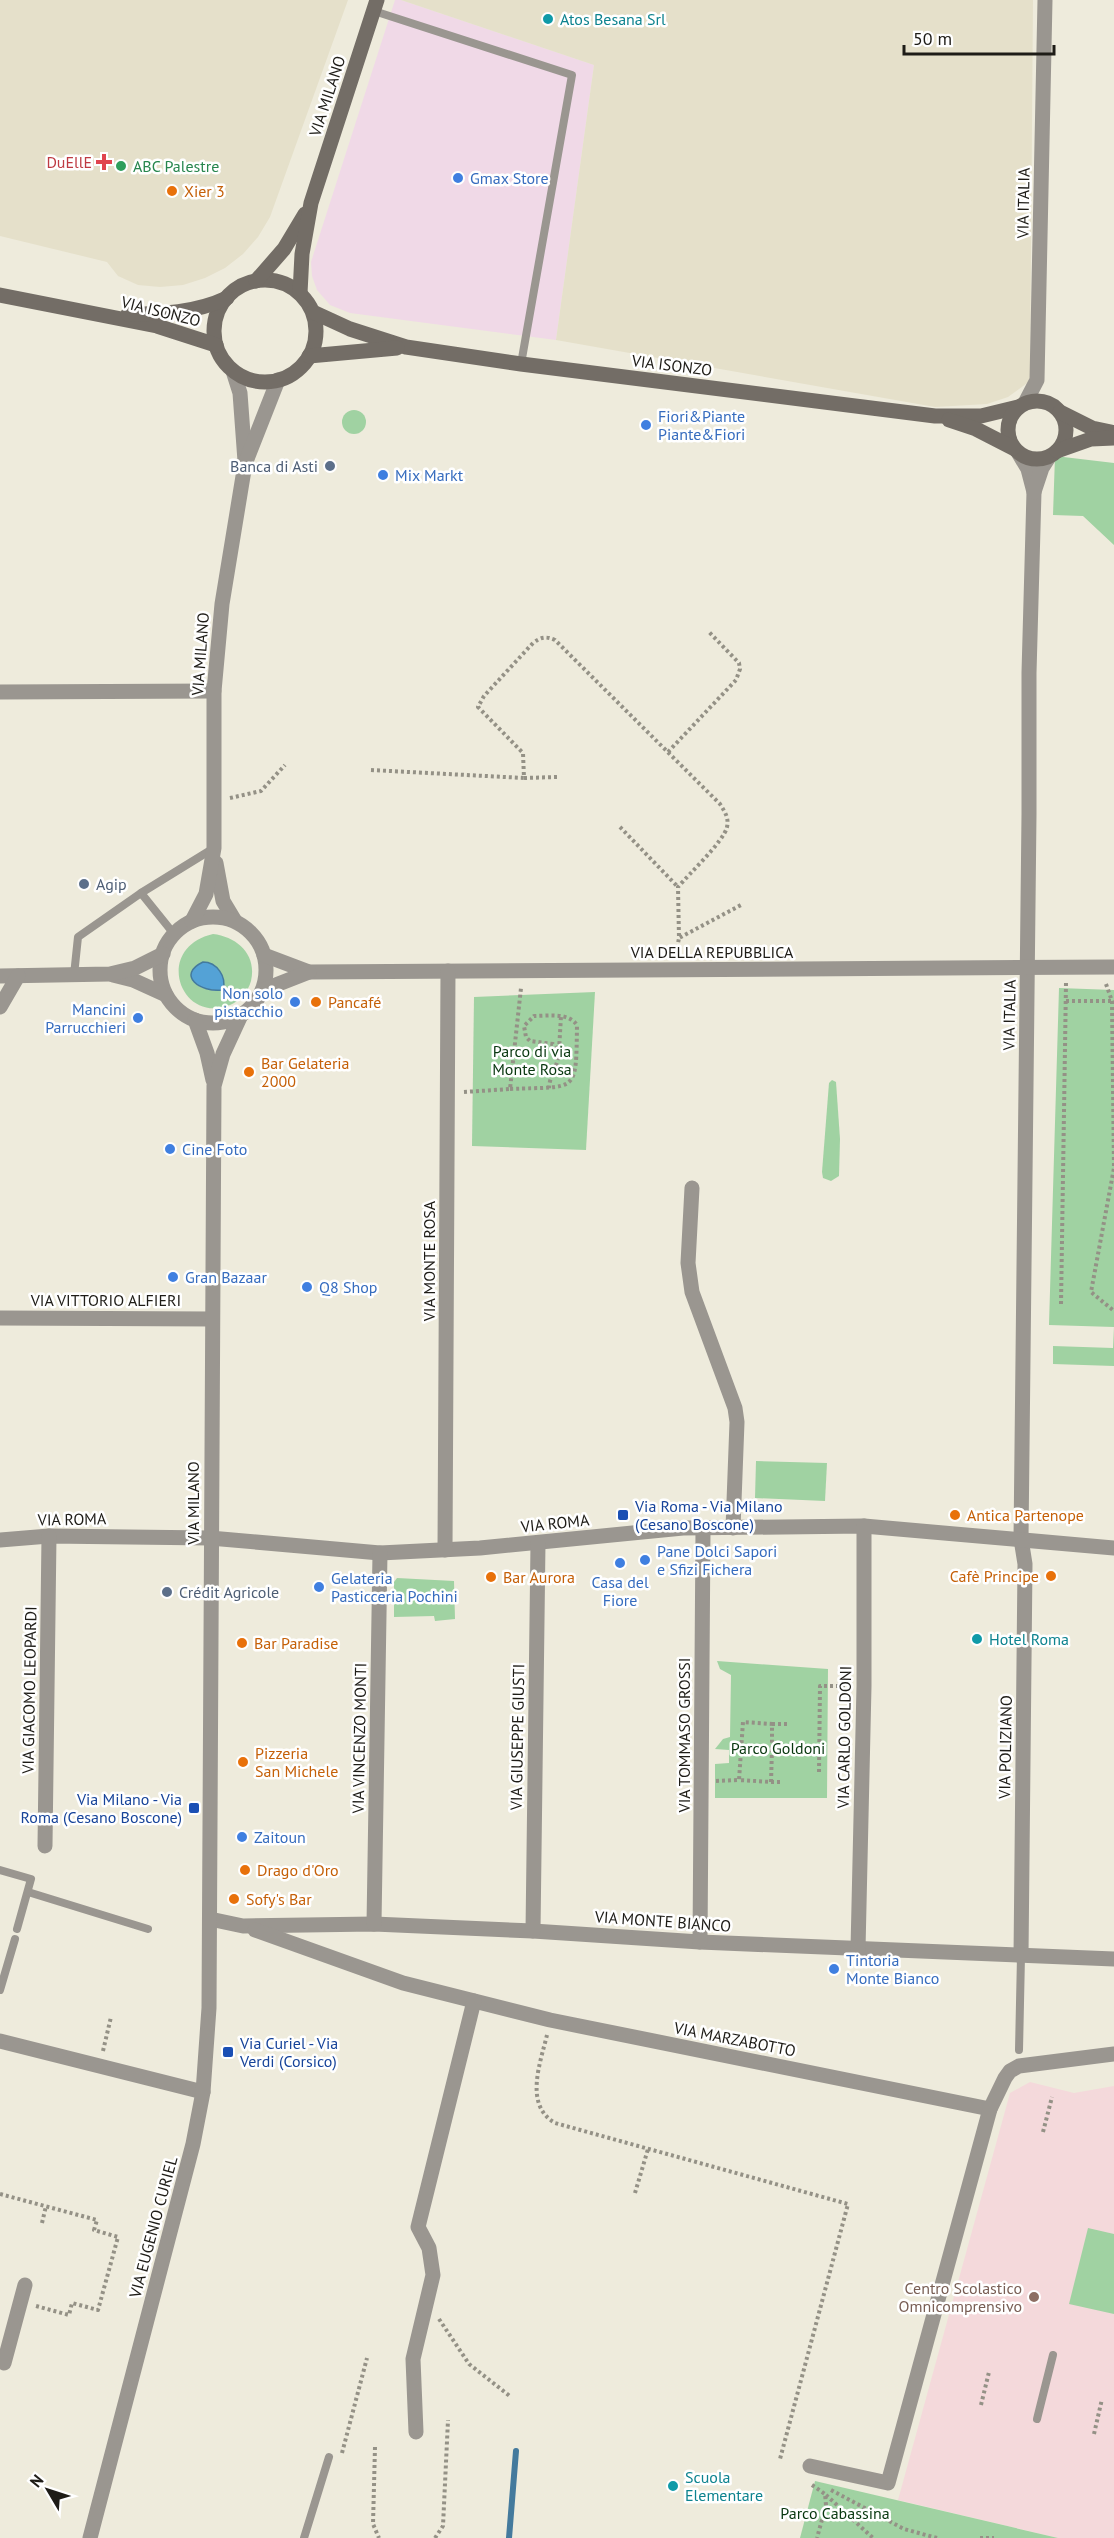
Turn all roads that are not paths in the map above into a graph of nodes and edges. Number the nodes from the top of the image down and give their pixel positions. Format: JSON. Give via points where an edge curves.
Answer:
{"nodes":[{"id":1,"x":1045,"y":0,"type":"edge"},
{"id":2,"x":375,"y":6,"type":"edge"},
{"id":3,"x":311,"y":203,"type":"junction"},
{"id":4,"x":256,"y":281,"type":"junction"},
{"id":5,"x":300,"y":293,"type":"junction"},
{"id":6,"x":0,"y":295,"type":"edge"},
{"id":7,"x":227,"y":298,"type":"junction"},
{"id":8,"x":313,"y":312,"type":"junction"},
{"id":9,"x":97,"y":314,"type":"junction"},
{"id":10,"x":216,"y":345,"type":"junction"},
{"id":11,"x":406,"y":347,"type":"junction"},
{"id":12,"x":309,"y":356,"type":"junction"},
{"id":13,"x":521,"y":364,"type":"junction"},
{"id":14,"x":233,"y":371,"type":"junction"},
{"id":15,"x":278,"y":380,"type":"junction"},
{"id":16,"x":1021,"y":405,"type":"junction"},
{"id":17,"x":1060,"y":412,"type":"junction"},
{"id":18,"x":935,"y":416,"type":"junction"},
{"id":19,"x":1114,"y":433,"type":"edge"},
{"id":20,"x":1114,"y":438,"type":"edge"},
{"id":21,"x":1016,"y":451,"type":"junction"},
{"id":22,"x":1053,"y":454,"type":"junction"},
{"id":23,"x":245,"y":464,"type":"junction"},
{"id":24,"x":1034,"y":492,"type":"junction"},
{"id":25,"x":214,"y":691,"type":"junction"},
{"id":26,"x":0,"y":692,"type":"edge"},
{"id":27,"x":214,"y":848,"type":"junction"},
{"id":28,"x":141,"y":892,"type":"junction"},
{"id":29,"x":192,"y":921,"type":"junction"},
{"id":30,"x":235,"y":921,"type":"junction"},
{"id":31,"x":174,"y":934,"type":"junction"},
{"id":32,"x":163,"y":954,"type":"junction"},
{"id":33,"x":264,"y":955,"type":"junction"},
{"id":34,"x":1028,"y":967,"type":"junction"},
{"id":35,"x":1107,"y":967,"type":"edge"},
{"id":36,"x":448,"y":971,"type":"junction"},
{"id":37,"x":309,"y":972,"type":"junction"},
{"id":38,"x":110,"y":974,"type":"junction"},
{"id":39,"x":74,"y":975,"type":"junction"},
{"id":40,"x":0,"y":976,"type":"edge"},
{"id":41,"x":18,"y":976,"type":"junction"},
{"id":42,"x":262,"y":990,"type":"junction"},
{"id":43,"x":166,"y":995,"type":"junction"},
{"id":44,"x":0,"y":1007,"type":"edge"},
{"id":45,"x":241,"y":1015,"type":"junction"},
{"id":46,"x":195,"y":1020,"type":"junction"},
{"id":47,"x":214,"y":1086,"type":"junction"},
{"id":48,"x":692,"y":1188,"type":"dead end"},
{"id":49,"x":0,"y":1318,"type":"edge"},
{"id":50,"x":212,"y":1319,"type":"junction"},
{"id":51,"x":864,"y":1526,"type":"junction"},
{"id":52,"x":733,"y":1528,"type":"junction"},
{"id":53,"x":703,"y":1529,"type":"junction"},
{"id":54,"x":49,"y":1536,"type":"junction"},
{"id":55,"x":210,"y":1538,"type":"junction"},
{"id":56,"x":1021,"y":1539,"type":"junction"},
{"id":57,"x":0,"y":1540,"type":"edge"},
{"id":58,"x":538,"y":1543,"type":"junction"},
{"id":59,"x":1114,"y":1548,"type":"edge"},
{"id":60,"x":445,"y":1550,"type":"junction"},
{"id":61,"x":380,"y":1553,"type":"junction"},
{"id":62,"x":45,"y":1846,"type":"dead end"},
{"id":63,"x":0,"y":1870,"type":"edge"},
{"id":64,"x":28,"y":1892,"type":"junction"},
{"id":65,"x":210,"y":1920,"type":"junction"},
{"id":66,"x":374,"y":1924,"type":"junction"},
{"id":67,"x":243,"y":1926,"type":"junction"},
{"id":68,"x":17,"y":1929,"type":"dead end"},
{"id":69,"x":148,"y":1929,"type":"dead end"},
{"id":70,"x":533,"y":1931,"type":"junction"},
{"id":71,"x":15,"y":1939,"type":"dead end"},
{"id":72,"x":700,"y":1942,"type":"junction"},
{"id":73,"x":858,"y":1949,"type":"junction"},
{"id":74,"x":1021,"y":1956,"type":"junction"},
{"id":75,"x":1114,"y":1959,"type":"edge"},
{"id":76,"x":0,"y":1990,"type":"edge"},
{"id":77,"x":474,"y":2001,"type":"junction"},
{"id":78,"x":0,"y":2042,"type":"edge"},
{"id":79,"x":1019,"y":2050,"type":"dead end"},
{"id":80,"x":1114,"y":2054,"type":"edge"},
{"id":81,"x":203,"y":2092,"type":"junction"},
{"id":82,"x":990,"y":2109,"type":"junction"},
{"id":83,"x":25,"y":2285,"type":"dead end"},
{"id":84,"x":1053,"y":2355,"type":"dead end"},
{"id":85,"x":4,"y":2363,"type":"dead end"},
{"id":86,"x":1037,"y":2419,"type":"dead end"},
{"id":87,"x":416,"y":2432,"type":"dead end"},
{"id":88,"x":328,"y":2457,"type":"dead end"},
{"id":89,"x":810,"y":2466,"type":"dead end"},
{"id":90,"x":90,"y":2538,"type":"edge"},
{"id":91,"x":304,"y":2538,"type":"edge"}],
"edges":[{"from":1,"to":16,"type":"street","name":"VIA ITALIA","via":[[1037,380]]},
{"from":2,"to":3,"type":"street","name":"VIA MILANO"},
{"from":2,"to":13,"type":"lane","via":[[572,75]]},
{"from":3,"to":4,"type":"street","name":"VIA MILANO","via":[[284,249]]},
{"from":3,"to":5,"type":"street","name":"VIA MILANO"},
{"from":4,"to":5,"type":"street","via":[[272,280]]},
{"from":4,"to":7,"type":"street","via":[[240,286]]},
{"from":5,"to":8,"type":"street"},
{"from":6,"to":9,"type":"street","name":"VIA ISONZO"},
{"from":7,"to":9,"type":"street","name":"VIA ISONZO","via":[[208,307],[166,314]]},
{"from":7,"to":10,"type":"street","via":[[214,328]]},
{"from":8,"to":11,"type":"street","name":"VIA ISONZO"},
{"from":8,"to":12,"type":"street","via":[[315,342]]},
{"from":9,"to":10,"type":"street","name":"VIA ISONZO","via":[[165,328]]},
{"from":10,"to":14,"type":"street"},
{"from":11,"to":12,"type":"street","name":"VIA ISONZO"},
{"from":11,"to":13,"type":"street","name":"VIA ISONZO"},
{"from":12,"to":15,"type":"street","via":[[296,372]]},
{"from":13,"to":18,"type":"street","name":"VIA ISONZO"},
{"from":14,"to":15,"type":"street","via":[[254,381]]},
{"from":14,"to":23,"type":"street","name":"VIA MILANO","via":[[241,401]]},
{"from":15,"to":23,"type":"street","name":"VIA MILANO"},
{"from":16,"to":17,"type":"street","via":[[1044,401]]},
{"from":16,"to":18,"type":"street","name":"VIA ISONZO","via":[[981,416]]},
{"from":16,"to":21,"type":"street","via":[[1012,414],[1007,431]]},
{"from":17,"to":19,"type":"street","via":[[1092,428]]},
{"from":17,"to":22,"type":"street","via":[[1066,428],[1062,444]]},
{"from":18,"to":21,"type":"street","name":"VIA ISONZO","via":[[976,429]]},
{"from":20,"to":22,"type":"street","via":[[1091,439]]},
{"from":21,"to":22,"type":"street","via":[[1033,460]]},
{"from":21,"to":24,"type":"street","name":"VIA ITALIA","via":[[1028,469]]},
{"from":22,"to":24,"type":"street","name":"VIA ITALIA","via":[[1042,468]]},
{"from":23,"to":25,"type":"street","name":"VIA MILANO","via":[[222,604]]},
{"from":24,"to":34,"type":"street","name":"VIA ITALIA"},
{"from":25,"to":26,"type":"street"},
{"from":25,"to":27,"type":"street","name":"VIA MILANO"},
{"from":27,"to":28,"type":"lane"},
{"from":27,"to":29,"type":"street","name":"VIA MILANO","via":[[206,894]]},
{"from":27,"to":30,"type":"street","name":"VIA MILANO","via":[[223,901]]},
{"from":28,"to":31,"type":"lane"},
{"from":28,"to":39,"type":"lane","via":[[78,937]]},
{"from":29,"to":30,"type":"street","via":[[214,916]]},
{"from":29,"to":31,"type":"street"},
{"from":30,"to":33,"type":"street","via":[[248,929]]},
{"from":31,"to":32,"type":"street"},
{"from":32,"to":38,"type":"street","via":[[135,968]]},
{"from":32,"to":43,"type":"street","via":[[160,974]]},
{"from":33,"to":37,"type":"street","name":"VIA DELLA REPUBBLICA"},
{"from":33,"to":42,"type":"street","via":[[267,967]]},
{"from":34,"to":35,"type":"street","name":"VIA DELLA REPUBBLICA"},
{"from":34,"to":36,"type":"street","name":"VIA DELLA REPUBBLICA"},
{"from":34,"to":56,"type":"street","name":"VIA ITALIA"},
{"from":36,"to":37,"type":"street","name":"VIA DELLA REPUBBLICA"},
{"from":36,"to":60,"type":"street","name":"VIA MONTE ROSA"},
{"from":37,"to":42,"type":"street","name":"VIA DELLA REPUBBLICA"},
{"from":38,"to":39,"type":"street"},
{"from":38,"to":43,"type":"street"},
{"from":39,"to":41,"type":"street"},
{"from":40,"to":41,"type":"street"},
{"from":41,"to":44,"type":"street"},
{"from":42,"to":45,"type":"street"},
{"from":43,"to":46,"type":"street","via":[[178,1010]]},
{"from":45,"to":46,"type":"street","via":[[219,1023]]},
{"from":45,"to":47,"type":"street","name":"VIA MILANO"},
{"from":46,"to":47,"type":"street","name":"VIA MILANO"},
{"from":47,"to":50,"type":"street","name":"VIA MILANO"},
{"from":48,"to":52,"type":"street","via":[[688,1263],[692,1292],[737,1422]]},
{"from":49,"to":50,"type":"street","name":"VIA VITTORIO ALFIERI"},
{"from":50,"to":55,"type":"street","name":"VIA MILANO"},
{"from":51,"to":52,"type":"street","name":"VIA ROMA"},
{"from":51,"to":56,"type":"street","name":"VIA ROMA"},
{"from":51,"to":73,"type":"street","name":"VIA CARLO GOLDONI"},
{"from":52,"to":53,"type":"street","name":"VIA ROMA"},
{"from":53,"to":58,"type":"street","name":"VIA ROMA"},
{"from":53,"to":72,"type":"street","name":"VIA TOMMASO GROSSI"},
{"from":54,"to":55,"type":"street","name":"VIA ROMA"},
{"from":54,"to":57,"type":"street","name":"VIA ROMA"},
{"from":54,"to":62,"type":"street","name":"VIA GIACOMO LEOPARDI"},
{"from":55,"to":61,"type":"street","name":"VIA ROMA"},
{"from":55,"to":65,"type":"street","name":"VIA MILANO"},
{"from":56,"to":59,"type":"street","name":"VIA ROMA"},
{"from":56,"to":74,"type":"street","name":"VIA POLIZIANO","via":[[1025,1564]]},
{"from":58,"to":60,"type":"street","name":"VIA ROMA"},
{"from":58,"to":70,"type":"street","name":"VIA GIUSEPPE GIUSTI"},
{"from":60,"to":61,"type":"street","name":"VIA ROMA"},
{"from":61,"to":66,"type":"street","name":"VIA VINCENZO MONTI"},
{"from":63,"to":64,"type":"lane","via":[[31,1879]]},
{"from":64,"to":68,"type":"lane"},
{"from":64,"to":69,"type":"lane"},
{"from":65,"to":67,"type":"street","name":"VIA MONTE BIANCO"},
{"from":65,"to":81,"type":"street","name":"VIA EUGENIO CURIEL"},
{"from":66,"to":67,"type":"street","name":"VIA MONTE BIANCO"},
{"from":66,"to":70,"type":"street","name":"VIA MONTE BIANCO"},
{"from":67,"to":77,"type":"street","name":"VIA MARZABOTTO","via":[[403,1983]]},
{"from":70,"to":72,"type":"street","name":"VIA MONTE BIANCO"},
{"from":71,"to":76,"type":"lane"},
{"from":72,"to":73,"type":"street","name":"VIA MONTE BIANCO"},
{"from":73,"to":74,"type":"street","name":"VIA MONTE BIANCO"},
{"from":74,"to":75,"type":"street","name":"VIA MONTE BIANCO"},
{"from":74,"to":79,"type":"lane"},
{"from":77,"to":82,"type":"street","name":"VIA MARZABOTTO","via":[[550,2020]]},
{"from":77,"to":87,"type":"street","via":[[418,2227],[429,2248],[433,2275],[413,2359]]},
{"from":78,"to":81,"type":"street"},
{"from":80,"to":82,"type":"street","via":[[1019,2066],[1010,2071]]},
{"from":81,"to":90,"type":"street","name":"VIA EUGENIO CURIEL","via":[[193,2144]]},
{"from":82,"to":89,"type":"street","via":[[888,2483]]},
{"from":83,"to":85,"type":"street"},
{"from":84,"to":86,"type":"lane"},
{"from":88,"to":91,"type":"lane"}]}
